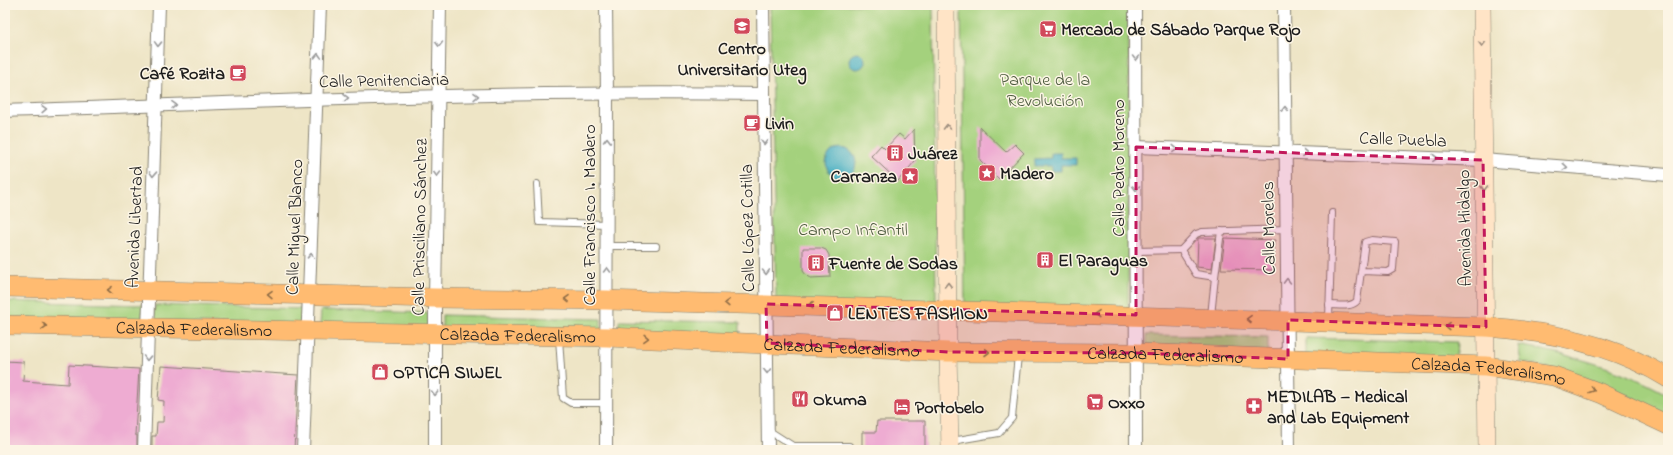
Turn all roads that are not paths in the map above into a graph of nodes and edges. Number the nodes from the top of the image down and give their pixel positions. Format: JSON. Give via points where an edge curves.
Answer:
{"nodes":[{"id":1,"x":159,"y":5,"type":"edge"},
{"id":2,"x":320,"y":5,"type":"edge"},
{"id":3,"x":440,"y":5,"type":"edge"},
{"id":4,"x":606,"y":5,"type":"edge"},
{"id":5,"x":763,"y":5,"type":"edge"},
{"id":6,"x":946,"y":5,"type":"edge"},
{"id":7,"x":1136,"y":5,"type":"edge"},
{"id":8,"x":1284,"y":5,"type":"edge"},
{"id":9,"x":1482,"y":5,"type":"edge"},
{"id":10,"x":607,"y":94,"type":"junction"},
{"id":11,"x":763,"y":94,"type":"junction"},
{"id":12,"x":438,"y":97,"type":"junction"},
{"id":13,"x":317,"y":99,"type":"junction"},
{"id":14,"x":156,"y":105,"type":"junction"},
{"id":15,"x":5,"y":111,"type":"edge"},
{"id":16,"x":1136,"y":147,"type":"junction"},
{"id":17,"x":1286,"y":153,"type":"junction"},
{"id":18,"x":1484,"y":160,"type":"junction"},
{"id":19,"x":1668,"y":175,"type":"edge"},
{"id":20,"x":537,"y":184,"type":"dead end"},
{"id":21,"x":1332,"y":213,"type":"dead end"},
{"id":22,"x":607,"y":224,"type":"junction"},
{"id":23,"x":1286,"y":229,"type":"junction"},
{"id":24,"x":1221,"y":231,"type":"junction"},
{"id":25,"x":607,"y":246,"type":"junction"},
{"id":26,"x":656,"y":246,"type":"dead end"},
{"id":27,"x":1181,"y":250,"type":"junction"},
{"id":28,"x":1136,"y":251,"type":"junction"},
{"id":29,"x":1362,"y":271,"type":"junction"},
{"id":30,"x":1215,"y":277,"type":"junction"},
{"id":31,"x":5,"y":287,"type":"edge"},
{"id":32,"x":149,"y":291,"type":"junction"},
{"id":33,"x":309,"y":295,"type":"junction"},
{"id":34,"x":435,"y":298,"type":"junction"},
{"id":35,"x":606,"y":300,"type":"junction"},
{"id":36,"x":766,"y":304,"type":"junction"},
{"id":37,"x":948,"y":309,"type":"junction"},
{"id":38,"x":1329,"y":313,"type":"junction"},
{"id":39,"x":1136,"y":315,"type":"junction"},
{"id":40,"x":1211,"y":318,"type":"junction"},
{"id":41,"x":1288,"y":320,"type":"junction"},
{"id":42,"x":5,"y":325,"type":"edge"},
{"id":43,"x":1486,"y":327,"type":"junction"},
{"id":44,"x":148,"y":328,"type":"junction"},
{"id":45,"x":308,"y":330,"type":"junction"},
{"id":46,"x":435,"y":334,"type":"junction"},
{"id":47,"x":559,"y":336,"type":"junction"},
{"id":48,"x":607,"y":337,"type":"junction"},
{"id":49,"x":767,"y":343,"type":"junction"},
{"id":50,"x":948,"y":352,"type":"junction"},
{"id":51,"x":1018,"y":352,"type":"junction"},
{"id":52,"x":1136,"y":353,"type":"junction"},
{"id":53,"x":1288,"y":359,"type":"junction"},
{"id":54,"x":1486,"y":366,"type":"junction"},
{"id":55,"x":1668,"y":378,"type":"edge"},
{"id":56,"x":607,"y":403,"type":"junction"},
{"id":57,"x":1668,"y":425,"type":"edge"},
{"id":58,"x":768,"y":430,"type":"junction"},
{"id":59,"x":849,"y":446,"type":"dead end"},
{"id":60,"x":950,"y":446,"type":"edge"},
{"id":61,"x":144,"y":450,"type":"edge"},
{"id":62,"x":303,"y":450,"type":"edge"},
{"id":63,"x":435,"y":450,"type":"edge"},
{"id":64,"x":606,"y":450,"type":"edge"},
{"id":65,"x":768,"y":450,"type":"edge"},
{"id":66,"x":1136,"y":450,"type":"edge"},
{"id":67,"x":1289,"y":450,"type":"edge"},
{"id":68,"x":1487,"y":450,"type":"edge"}],
"edges":[{"from":1,"to":14,"type":"street","name":"Avenida Libertad","one_way":true},
{"from":13,"to":2,"type":"street","name":"Calle Miguel Blanco","one_way":true},
{"from":3,"to":12,"type":"street","name":"Calle Prisciliano Sánchez","one_way":true},
{"from":4,"to":10,"type":"street","name":"Calle Francisco I. Madero"},
{"from":5,"to":11,"type":"street","name":"Calle López Cotilla"},
{"from":37,"to":6,"type":"main road","one_way":true},
{"from":7,"to":16,"type":"street","name":"Calle Pedro Moreno","one_way":true},
{"from":17,"to":8,"type":"street","name":"Calle Morelos","one_way":true},
{"from":9,"to":18,"type":"main road","name":"Avenida Hidalgo","one_way":true},
{"from":10,"to":11,"type":"street","name":"Calle Penitenciaria"},
{"from":12,"to":10,"type":"street","name":"Calle Penitenciaria","one_way":true},
{"from":22,"to":10,"type":"street","name":"Calle Francisco I. Madero","one_way":true},
{"from":11,"to":36,"type":"street","name":"Calle López Cotilla","one_way":true},
{"from":13,"to":12,"type":"street","name":"Calle Penitenciaria","one_way":true},
{"from":12,"to":34,"type":"street","name":"Calle Prisciliano Sánchez","one_way":true},
{"from":14,"to":13,"type":"street","name":"Calle Penitenciaria","one_way":true},
{"from":33,"to":13,"type":"street","name":"Calle Miguel Blanco","one_way":true},
{"from":15,"to":14,"type":"street","name":"Calle Penitenciaria","one_way":true},
{"from":14,"to":32,"type":"street","name":"Avenida Libertad","one_way":true},
{"from":16,"to":17,"type":"street","name":"Calle Puebla","one_way":true},
{"from":16,"to":28,"type":"street","name":"Calle Pedro Moreno","one_way":true},
{"from":17,"to":18,"type":"street","name":"Calle Puebla","one_way":true},
{"from":17,"to":23,"type":"street","name":"Calle Morelos"},
{"from":18,"to":19,"type":"street","name":"Calle Puebla","one_way":true},
{"from":18,"to":43,"type":"main road","name":"Avenida Hidalgo","one_way":true},
{"from":20,"to":22,"type":"lane","via":[[538,222]]},
{"from":21,"to":38,"type":"lane"},
{"from":22,"to":25,"type":"street","name":"Calle Francisco I. Madero"},
{"from":23,"to":24,"type":"lane"},
{"from":41,"to":23,"type":"street","name":"Calle Morelos","one_way":true},
{"from":24,"to":27,"type":"lane","via":[[1196,234]]},
{"from":24,"to":30,"type":"lane"},
{"from":25,"to":26,"type":"lane"},
{"from":35,"to":25,"type":"street","name":"Calle Francisco I. Madero","one_way":true},
{"from":27,"to":28,"type":"lane"},
{"from":27,"to":30,"type":"lane","via":[[1196,274]]},
{"from":28,"to":39,"type":"street","name":"Calle Pedro Moreno"},
{"from":29,"to":29,"type":"lane","via":[[1365,242],[1395,242],[1394,269],[1388,272]]},
{"from":29,"to":38,"type":"lane","via":[[1357,301]]},
{"from":30,"to":40,"type":"lane"},
{"from":32,"to":31,"type":"main road","name":"Calzada Federalismo","one_way":true},
{"from":33,"to":32,"type":"main road","name":"Calzada Federalismo","one_way":true},
{"from":32,"to":44,"type":"street","name":"Avenida Libertad"},
{"from":33,"to":34,"type":"main road","name":"Calzada Federalismo"},
{"from":33,"to":45,"type":"street","name":"Calle Miguel Blanco"},
{"from":35,"to":34,"type":"main road","name":"Calzada Federalismo","one_way":true},
{"from":34,"to":46,"type":"street","name":"Calle Prisciliano Sánchez"},
{"from":36,"to":35,"type":"main road","name":"Calzada Federalismo","one_way":true},
{"from":35,"to":48,"type":"street","name":"Calle Francisco I. Madero"},
{"from":37,"to":36,"type":"main road","name":"Calzada Federalismo","one_way":true},
{"from":36,"to":49,"type":"street","name":"Calle López Cotilla"},
{"from":39,"to":37,"type":"main road","name":"Calzada Federalismo","one_way":true},
{"from":37,"to":50,"type":"main road"},
{"from":38,"to":41,"type":"main road","name":"Calzada Federalismo"},
{"from":43,"to":38,"type":"main road","name":"Calzada Federalismo","one_way":true},
{"from":39,"to":40,"type":"main road","name":"Calzada Federalismo"},
{"from":39,"to":52,"type":"street","name":"Calle Pedro Moreno"},
{"from":41,"to":40,"type":"main road","name":"Calzada Federalismo","one_way":true},
{"from":41,"to":53,"type":"street","name":"Calle Morelos"},
{"from":42,"to":44,"type":"main road","name":"Calzada Federalismo","one_way":true},
{"from":43,"to":54,"type":"main road","name":"Avenida Hidalgo"},
{"from":43,"to":55,"type":"main road","name":"Calzada Federalismo","via":[[1561,336],[1610,350]]},
{"from":44,"to":45,"type":"main road","name":"Calzada Federalismo"},
{"from":44,"to":61,"type":"street","name":"Avenida Libertad","one_way":true},
{"from":45,"to":46,"type":"main road","name":"Calzada Federalismo"},
{"from":45,"to":62,"type":"street","name":"Calle Miguel Blanco"},
{"from":46,"to":47,"type":"main road","name":"Calzada Federalismo"},
{"from":46,"to":63,"type":"street","name":"Calle Prisciliano Sánchez","one_way":true},
{"from":47,"to":48,"type":"main road","name":"Calzada Federalismo"},
{"from":47,"to":56,"type":"lane","via":[[563,398],[571,403]]},
{"from":48,"to":49,"type":"main road","name":"Calzada Federalismo","one_way":true},
{"from":48,"to":56,"type":"street","name":"Calle Francisco I. Madero"},
{"from":49,"to":50,"type":"main road","name":"Calzada Federalismo"},
{"from":49,"to":58,"type":"street","name":"Calle López Cotilla","one_way":true},
{"from":50,"to":51,"type":"main road","name":"Calzada Federalismo","one_way":true},
{"from":50,"to":60,"type":"main road"},
{"from":51,"to":52,"type":"main road","name":"Calzada Federalismo"},
{"from":51,"to":60,"type":"lane","via":[[1012,418],[999,433]]},
{"from":52,"to":53,"type":"main road","name":"Calzada Federalismo"},
{"from":52,"to":66,"type":"street","name":"Calle Pedro Moreno"},
{"from":53,"to":54,"type":"main road","name":"Calzada Federalismo"},
{"from":53,"to":67,"type":"street","name":"Calle Morelos"},
{"from":54,"to":57,"type":"main road","name":"Calzada Federalismo","one_way":true,"via":[[1554,376],[1600,393]]},
{"from":54,"to":68,"type":"main road","name":"Avenida Hidalgo"},
{"from":56,"to":64,"type":"street","name":"Calle Francisco I. Madero"},
{"from":58,"to":59,"type":"lane","via":[[792,446]]},
{"from":58,"to":65,"type":"street","name":"Calle López Cotilla"}]}
